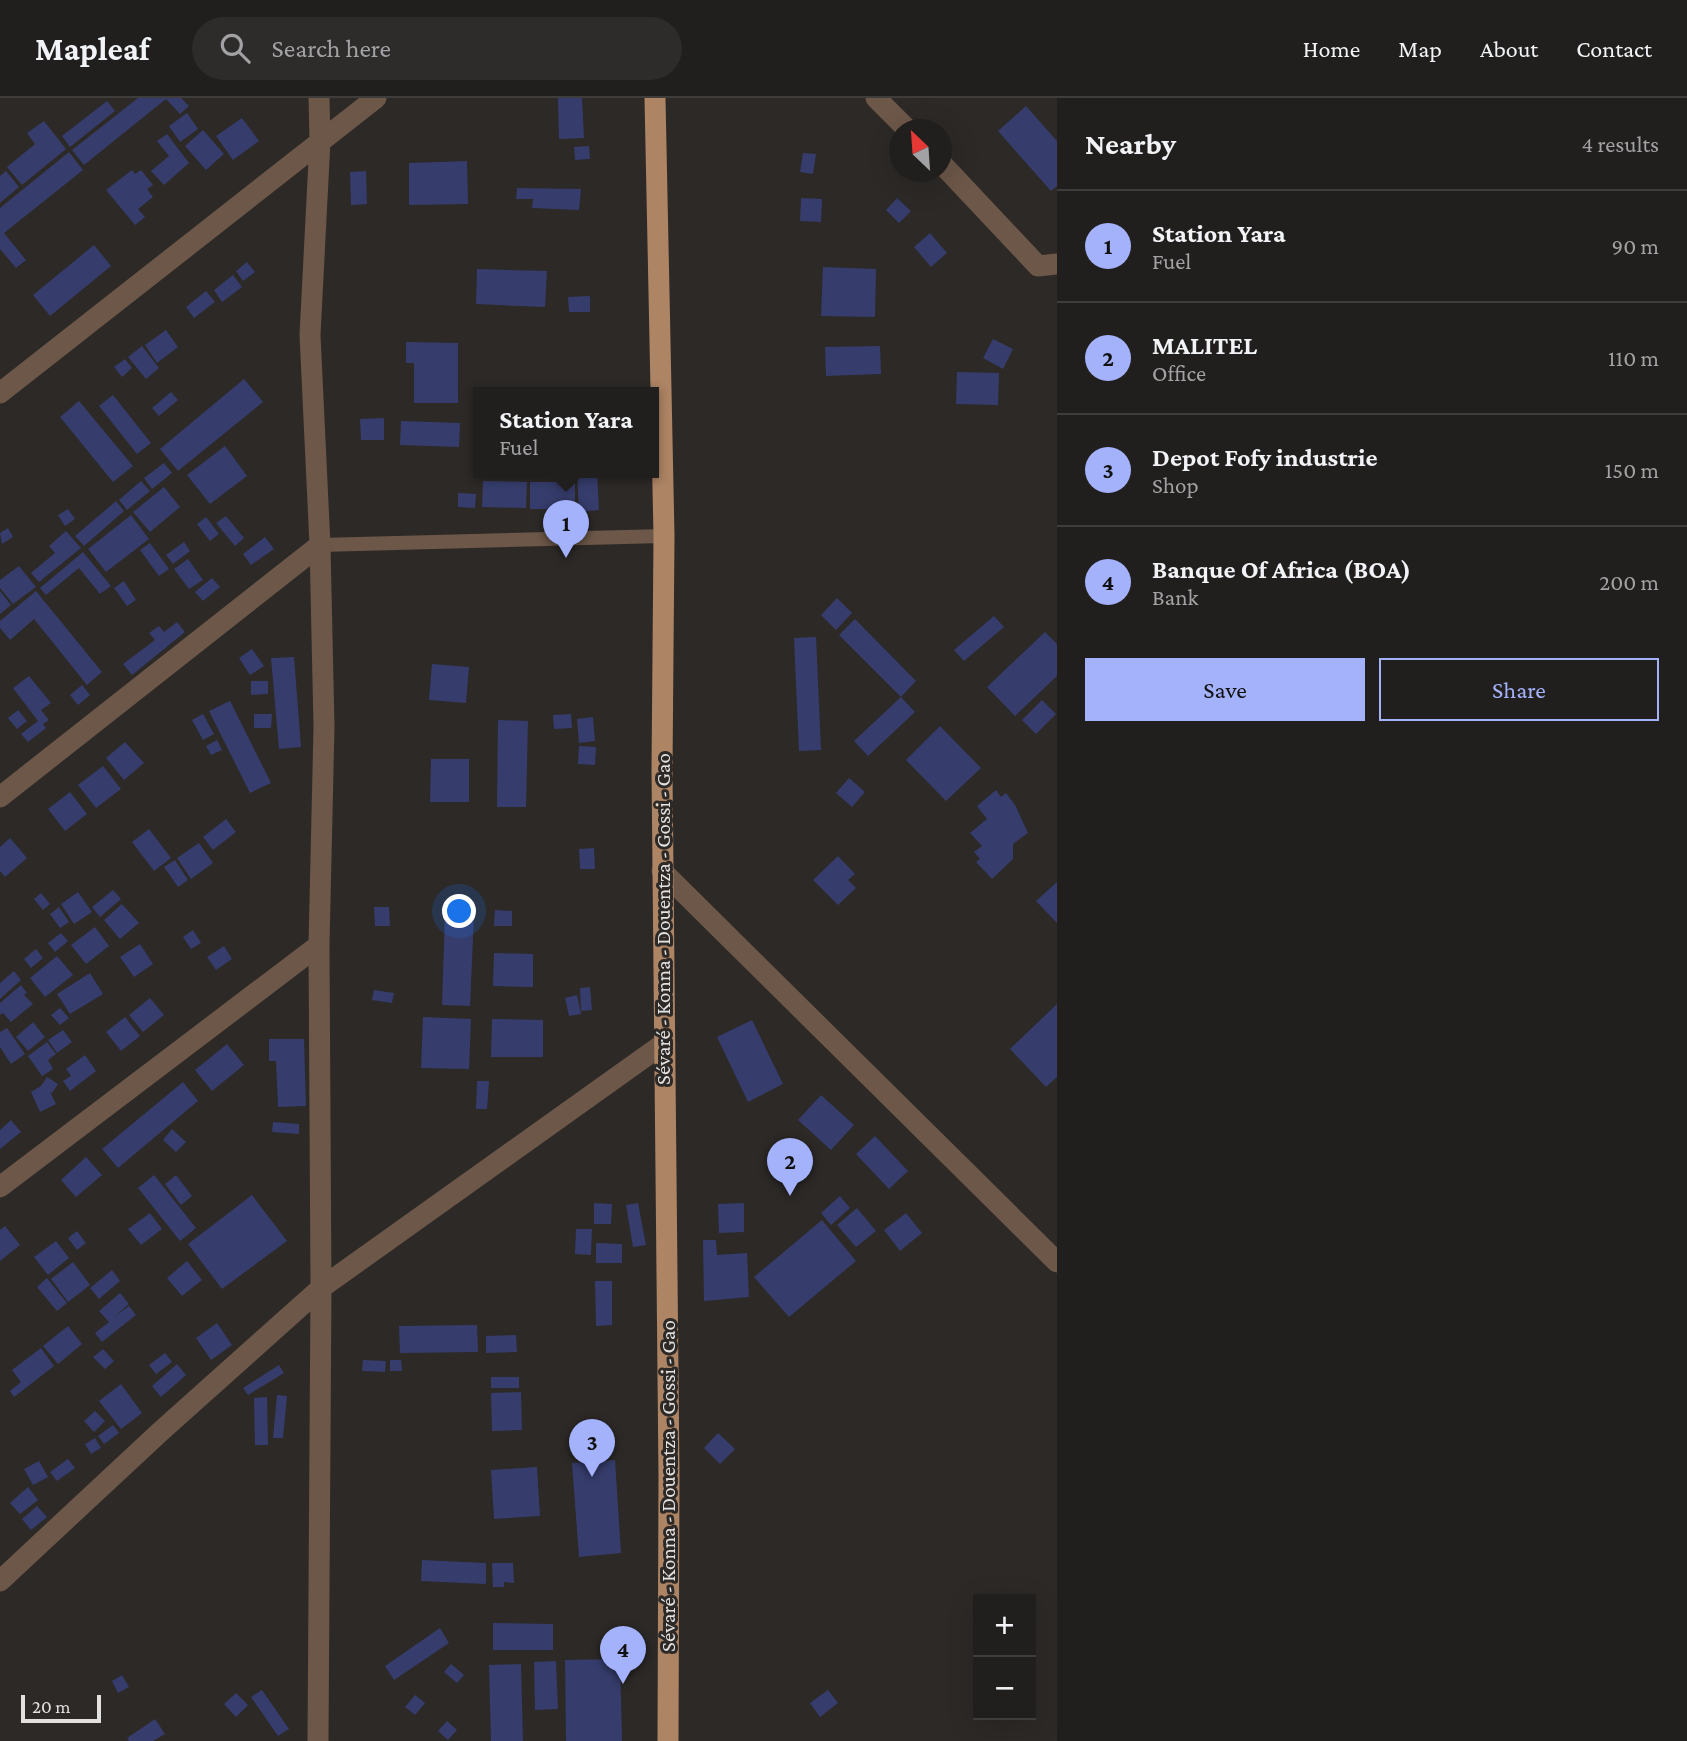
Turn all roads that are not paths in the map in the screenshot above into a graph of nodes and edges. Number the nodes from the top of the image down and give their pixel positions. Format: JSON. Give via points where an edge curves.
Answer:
{"nodes":[{"id":1,"x":319,"y":98,"type":"edge"},
{"id":2,"x":376,"y":98,"type":"edge"},
{"id":3,"x":655,"y":98,"type":"edge"},
{"id":4,"x":876,"y":98,"type":"edge"},
{"id":5,"x":897,"y":119,"type":"edge"},
{"id":6,"x":320,"y":141,"type":"junction"},
{"id":7,"x":952,"y":175,"type":"edge"},
{"id":8,"x":1057,"y":264,"type":"edge"},
{"id":9,"x":0,"y":393,"type":"edge"},
{"id":10,"x":664,"y":536,"type":"junction"},
{"id":11,"x":320,"y":545,"type":"junction"},
{"id":12,"x":0,"y":797,"type":"edge"},
{"id":13,"x":663,"y":871,"type":"junction"},
{"id":14,"x":319,"y":945,"type":"junction"},
{"id":15,"x":663,"y":1045,"type":"junction"},
{"id":16,"x":0,"y":1187,"type":"edge"},
{"id":17,"x":1057,"y":1262,"type":"edge"},
{"id":18,"x":321,"y":1288,"type":"junction"},
{"id":19,"x":0,"y":1581,"type":"edge"},
{"id":20,"x":318,"y":1741,"type":"edge"},
{"id":21,"x":668,"y":1741,"type":"edge"}],
"edges":[{"from":1,"to":6,"type":"street"},
{"from":2,"to":6,"type":"street"},
{"from":3,"to":10,"type":"main road","name":"Sévaré - Konna - Douentza - Gossi - Gao"},
{"from":4,"to":5,"type":"street"},
{"from":6,"to":9,"type":"street"},
{"from":6,"to":11,"type":"street","via":[[310,335]]},
{"from":7,"to":8,"type":"street","via":[[1038,266]]},
{"from":10,"to":11,"type":"lane"},
{"from":10,"to":13,"type":"main road","name":"Sévaré - Konna - Douentza - Gossi - Gao"},
{"from":11,"to":12,"type":"street"},
{"from":11,"to":14,"type":"street","via":[[324,727]]},
{"from":13,"to":15,"type":"main road","name":"Sévaré - Konna - Douentza - Gossi - Gao"},
{"from":13,"to":17,"type":"street"},
{"from":14,"to":16,"type":"street"},
{"from":14,"to":18,"type":"street"},
{"from":15,"to":18,"type":"street"},
{"from":15,"to":21,"type":"main road","name":"Sévaré - Konna - Douentza - Gossi - Gao"},
{"from":18,"to":19,"type":"street"},
{"from":18,"to":20,"type":"street"}]}
